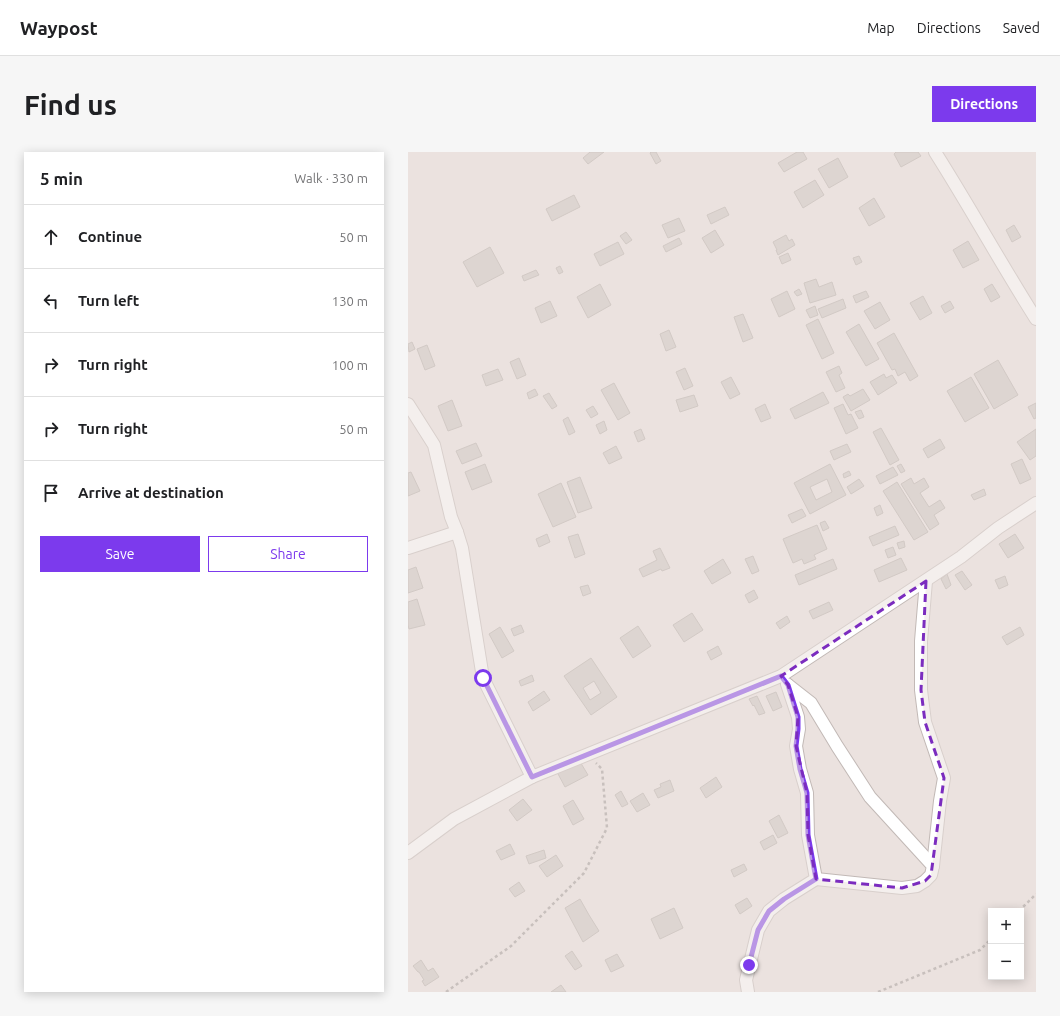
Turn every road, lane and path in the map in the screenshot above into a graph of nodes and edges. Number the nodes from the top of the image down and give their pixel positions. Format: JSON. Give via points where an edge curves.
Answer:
{"nodes":[{"id":1,"x":935,"y":152,"type":"edge"},
{"id":2,"x":1036,"y":319,"type":"edge"},
{"id":3,"x":408,"y":404,"type":"edge"},
{"id":4,"x":1036,"y":503,"type":"edge"},
{"id":5,"x":457,"y":532,"type":"junction"},
{"id":6,"x":408,"y":548,"type":"edge"},
{"id":7,"x":926,"y":581,"type":"junction"},
{"id":8,"x":784,"y":681,"type":"junction"},
{"id":9,"x":588,"y":754,"type":"junction"},
{"id":10,"x":532,"y":777,"type":"junction"},
{"id":11,"x":408,"y":853,"type":"edge"},
{"id":12,"x":933,"y":866,"type":"junction"},
{"id":13,"x":816,"y":879,"type":"junction"},
{"id":14,"x":1036,"y":894,"type":"edge"},
{"id":15,"x":1022,"y":908,"type":"edge"},
{"id":16,"x":988,"y":942,"type":"edge"},
{"id":17,"x":446,"y":992,"type":"edge"},
{"id":18,"x":748,"y":992,"type":"edge"},
{"id":19,"x":878,"y":992,"type":"edge"}],
"edges":[{"from":1,"to":2,"type":"street"},
{"from":3,"to":5,"type":"street","via":[[434,445]]},
{"from":4,"to":7,"type":"street"},
{"from":5,"to":6,"type":"street"},
{"from":5,"to":10,"type":"street","via":[[462,548],[483,678]]},
{"from":7,"to":8,"type":"street"},
{"from":7,"to":12,"type":"street","via":[[921,641],[921,690],[925,722],[944,778]]},
{"from":8,"to":9,"type":"street"},
{"from":8,"to":12,"type":"street","via":[[811,703],[870,797]]},
{"from":8,"to":13,"type":"street","via":[[798,717],[796,746],[807,793],[808,835]]},
{"from":9,"to":10,"type":"street"},
{"from":9,"to":17,"type":"path","via":[[602,769],[607,828],[584,873],[511,946]]},
{"from":10,"to":11,"type":"street","via":[[454,819]]},
{"from":12,"to":13,"type":"street","via":[[931,875],[925,881],[917,886],[902,888]]},
{"from":13,"to":18,"type":"street","via":[[769,911],[758,930],[746,980]]},
{"from":14,"to":15,"type":"path"},
{"from":16,"to":19,"type":"path","via":[[980,950]]}]}
